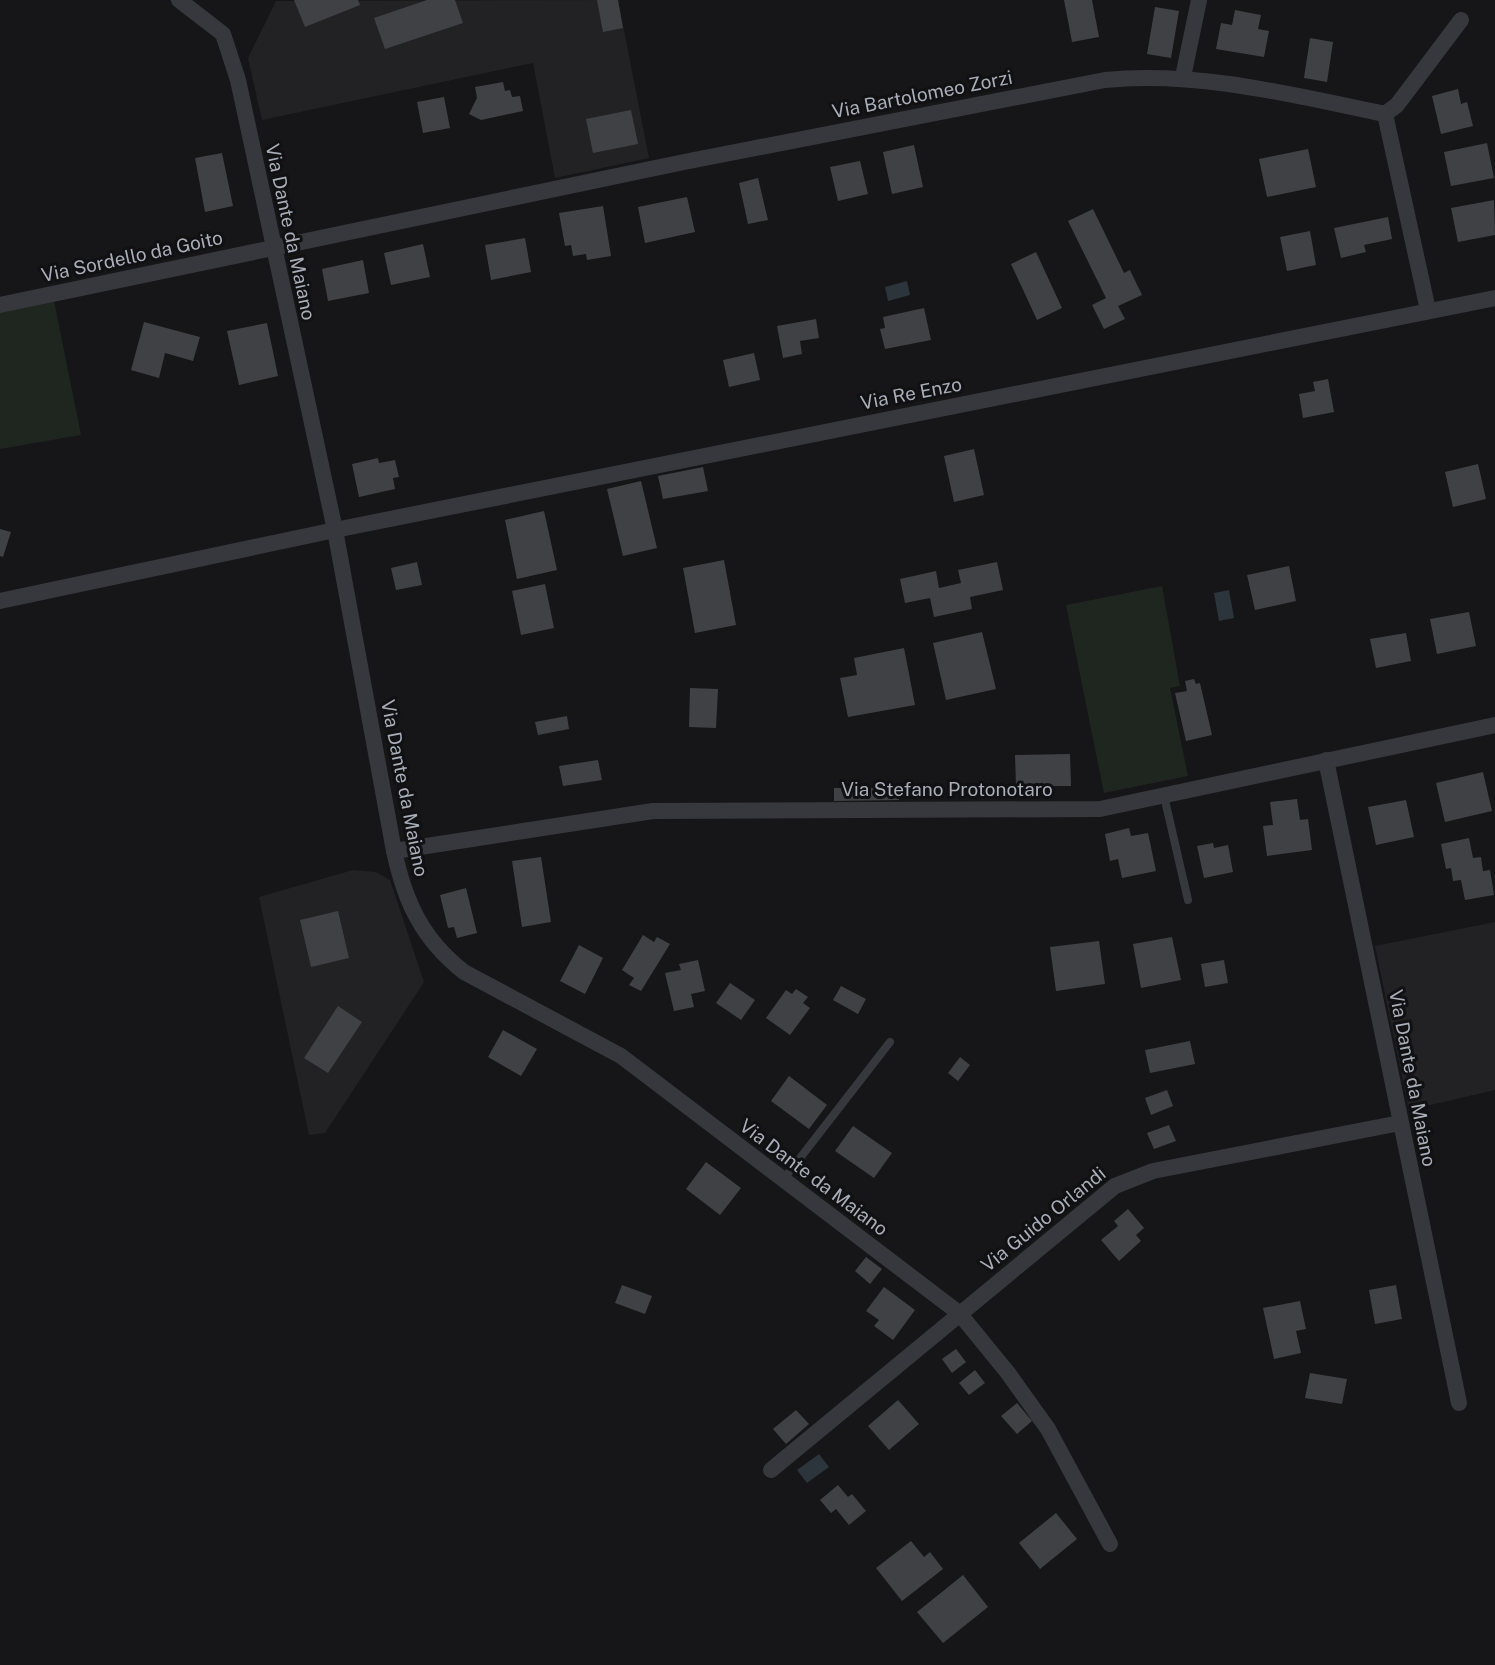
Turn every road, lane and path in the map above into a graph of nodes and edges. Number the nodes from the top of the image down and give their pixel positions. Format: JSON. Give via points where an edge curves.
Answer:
{"nodes":[{"id":1,"x":179,"y":0,"type":"edge"},
{"id":2,"x":1199,"y":0,"type":"edge"},
{"id":3,"x":1461,"y":20,"type":"dead end"},
{"id":4,"x":1183,"y":77,"type":"junction"},
{"id":5,"x":1385,"y":114,"type":"junction"},
{"id":6,"x":272,"y":247,"type":"junction"},
{"id":7,"x":1495,"y":298,"type":"edge"},
{"id":8,"x":0,"y":305,"type":"edge"},
{"id":9,"x":1429,"y":310,"type":"junction"},
{"id":10,"x":335,"y":530,"type":"junction"},
{"id":11,"x":0,"y":601,"type":"edge"},
{"id":12,"x":1495,"y":725,"type":"edge"},
{"id":13,"x":1326,"y":760,"type":"junction"},
{"id":14,"x":1164,"y":796,"type":"junction"},
{"id":15,"x":394,"y":851,"type":"junction"},
{"id":16,"x":1188,"y":900,"type":"dead end"},
{"id":17,"x":890,"y":1042,"type":"dead end"},
{"id":18,"x":1400,"y":1123,"type":"junction"},
{"id":19,"x":783,"y":1180,"type":"junction"},
{"id":20,"x":959,"y":1314,"type":"junction"},
{"id":21,"x":1459,"y":1403,"type":"dead end"},
{"id":22,"x":771,"y":1470,"type":"dead end"},
{"id":23,"x":1110,"y":1544,"type":"dead end"}],
"edges":[{"from":1,"to":6,"type":"street","name":"Via Dante da Maiano","via":[[211,22],[228,44]]},
{"from":2,"to":4,"type":"street"},
{"from":3,"to":5,"type":"street","via":[[1397,105]]},
{"from":4,"to":5,"type":"street","name":"Via Bartolomeo Zorzi"},
{"from":4,"to":6,"type":"street","name":"Via Bartolomeo Zorzi","via":[[1104,79]]},
{"from":5,"to":9,"type":"street"},
{"from":6,"to":8,"type":"street","name":"Via Sordello da Goito"},
{"from":6,"to":10,"type":"street","name":"Via Dante da Maiano"},
{"from":7,"to":9,"type":"street","name":"Via Re Enzo"},
{"from":9,"to":10,"type":"street","name":"Via Re Enzo"},
{"from":10,"to":11,"type":"street","name":"Via Re Enzo"},
{"from":10,"to":15,"type":"street","name":"Via Dante da Maiano"},
{"from":12,"to":13,"type":"street","name":"Via Stefano Protonotaro"},
{"from":13,"to":14,"type":"street","name":"Via Stefano Protonotaro"},
{"from":13,"to":18,"type":"street","name":"Via Dante da Maiano"},
{"from":14,"to":15,"type":"street","name":"Via Stefano Protonotaro","via":[[1076,811],[653,811]]},
{"from":14,"to":16,"type":"lane"},
{"from":15,"to":19,"type":"street","name":"Via Dante da Maiano","via":[[406,900],[420,927],[444,956],[464,972],[621,1056]]},
{"from":17,"to":19,"type":"lane"},
{"from":18,"to":20,"type":"street","name":"Via Guido Orlandi","via":[[1133,1177],[1107,1192]]},
{"from":18,"to":21,"type":"street","name":"Via Dante da Maiano"},
{"from":19,"to":20,"type":"street","name":"Via Dante da Maiano"},
{"from":20,"to":22,"type":"street","name":"Via Guido Orlandi"},
{"from":20,"to":23,"type":"street","name":"Via Dante da Maiano","via":[[1048,1429]]}]}
